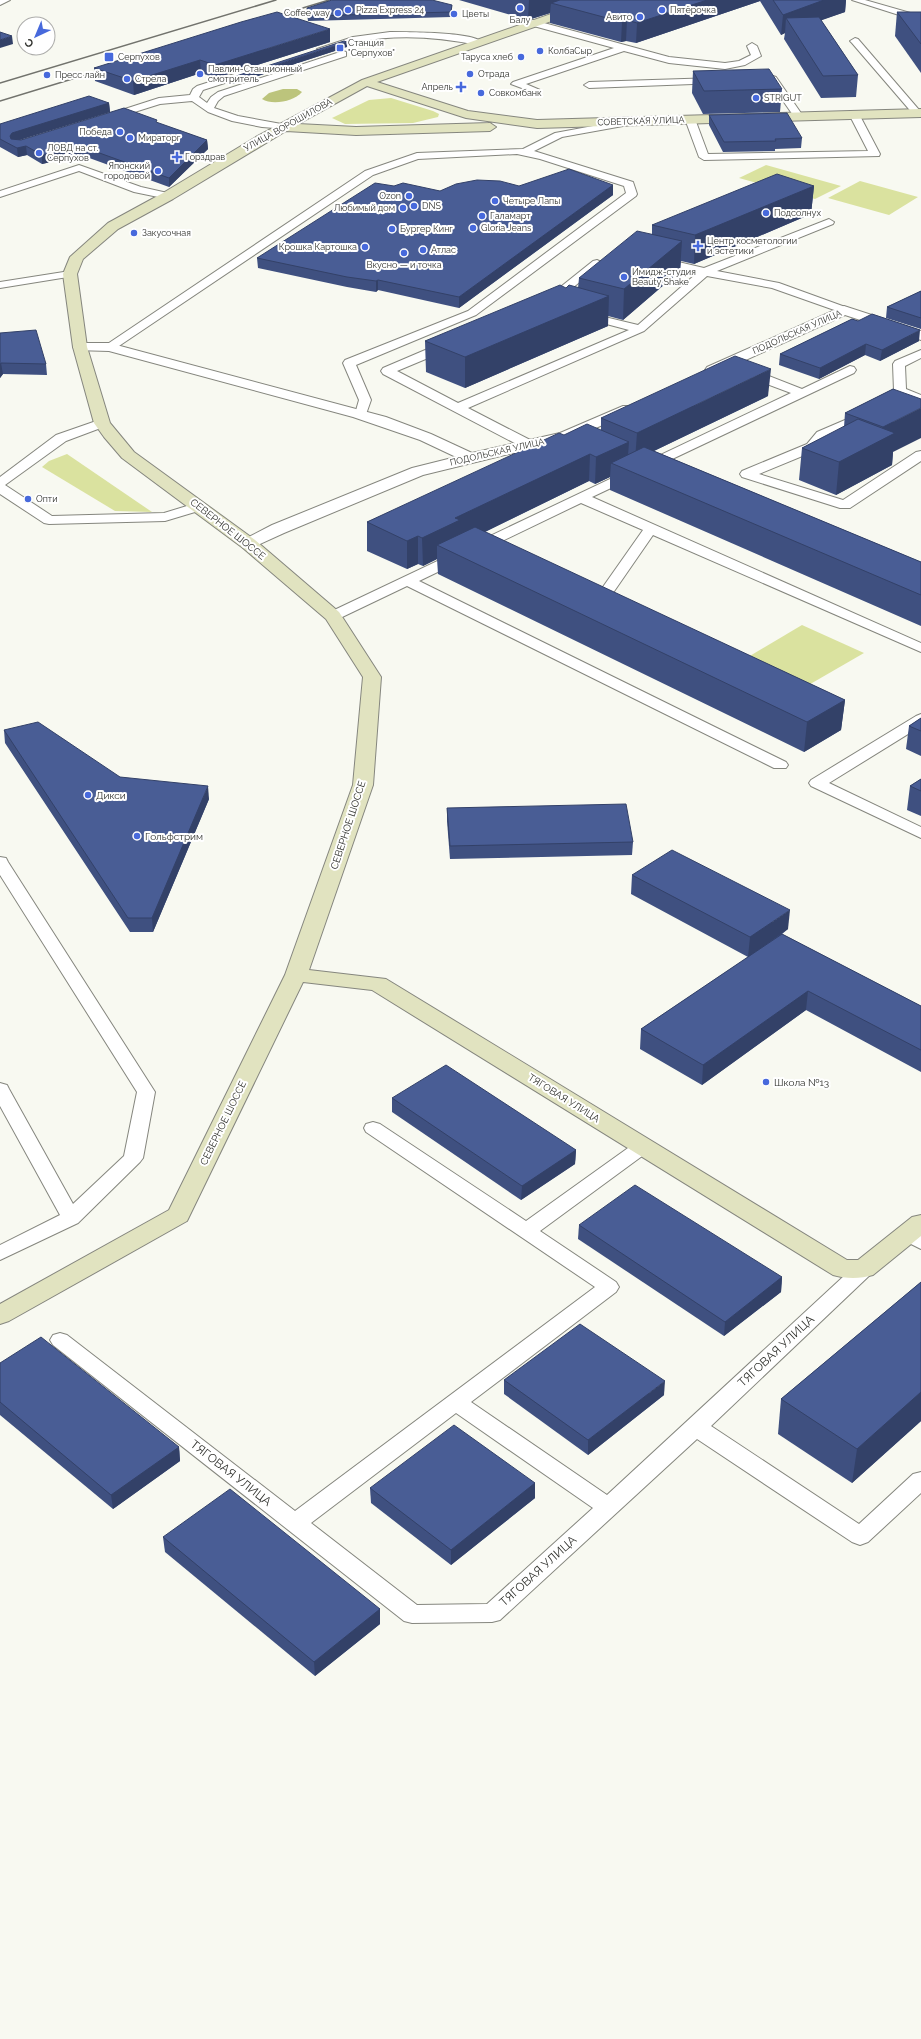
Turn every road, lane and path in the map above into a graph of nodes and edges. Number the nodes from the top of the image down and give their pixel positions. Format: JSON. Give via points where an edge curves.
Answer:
{"nodes":[{"id":1,"x":6,"y":0,"type":"edge"},
{"id":2,"x":602,"y":0,"type":"edge"},
{"id":3,"x":856,"y":0,"type":"edge"},
{"id":4,"x":0,"y":2,"type":"edge"},
{"id":5,"x":921,"y":19,"type":"edge"},
{"id":6,"x":533,"y":23,"type":"junction"},
{"id":7,"x":404,"y":36,"type":"junction"},
{"id":8,"x":855,"y":41,"type":"dead end"},
{"id":9,"x":476,"y":42,"type":"junction"},
{"id":10,"x":752,"y":46,"type":"dead end"},
{"id":11,"x":623,"y":48,"type":"junction"},
{"id":12,"x":312,"y":52,"type":"edge"},
{"id":13,"x":262,"y":68,"type":"edge"},
{"id":14,"x":750,"y":80,"type":"edge"},
{"id":15,"x":727,"y":81,"type":"edge"},
{"id":16,"x":366,"y":82,"type":"junction"},
{"id":17,"x":589,"y":85,"type":"dead end"},
{"id":18,"x":535,"y":90,"type":"dead end"},
{"id":19,"x":194,"y":98,"type":"junction"},
{"id":20,"x":447,"y":107,"type":"junction"},
{"id":21,"x":209,"y":108,"type":"junction"},
{"id":22,"x":919,"y":113,"type":"edge"},
{"id":23,"x":854,"y":114,"type":"junction"},
{"id":24,"x":798,"y":116,"type":"junction"},
{"id":25,"x":690,"y":119,"type":"junction"},
{"id":26,"x":95,"y":121,"type":"edge"},
{"id":27,"x":632,"y":121,"type":"junction"},
{"id":28,"x":537,"y":124,"type":"junction"},
{"id":29,"x":283,"y":127,"type":"junction"},
{"id":30,"x":407,"y":130,"type":"junction"},
{"id":31,"x":521,"y":151,"type":"junction"},
{"id":32,"x":0,"y":194,"type":"edge"},
{"id":33,"x":168,"y":196,"type":"junction"},
{"id":34,"x":829,"y":222,"type":"dead end"},
{"id":35,"x":609,"y":254,"type":"edge"},
{"id":36,"x":645,"y":257,"type":"edge"},
{"id":37,"x":705,"y":272,"type":"junction"},
{"id":38,"x":70,"y":274,"type":"junction"},
{"id":39,"x":0,"y":286,"type":"edge"},
{"id":40,"x":560,"y":308,"type":"edge"},
{"id":41,"x":844,"y":310,"type":"junction"},
{"id":42,"x":574,"y":312,"type":"edge"},
{"id":43,"x":640,"y":329,"type":"junction"},
{"id":44,"x":921,"y":336,"type":"edge"},
{"id":45,"x":459,"y":340,"type":"edge"},
{"id":46,"x":80,"y":347,"type":"junction"},
{"id":47,"x":109,"y":347,"type":"junction"},
{"id":48,"x":921,"y":354,"type":"edge"},
{"id":49,"x":725,"y":364,"type":"junction"},
{"id":50,"x":850,"y":370,"type":"dead end"},
{"id":51,"x":697,"y":377,"type":"edge"},
{"id":52,"x":802,"y":393,"type":"junction"},
{"id":53,"x":921,"y":399,"type":"edge"},
{"id":54,"x":642,"y":403,"type":"edge"},
{"id":55,"x":458,"y":408,"type":"junction"},
{"id":56,"x":874,"y":411,"type":"edge"},
{"id":57,"x":361,"y":414,"type":"junction"},
{"id":58,"x":102,"y":423,"type":"junction"},
{"id":59,"x":529,"y":445,"type":"junction"},
{"id":60,"x":921,"y":455,"type":"edge"},
{"id":61,"x":469,"y":458,"type":"junction"},
{"id":62,"x":626,"y":462,"type":"edge"},
{"id":63,"x":640,"y":468,"type":"junction"},
{"id":64,"x":0,"y":484,"type":"edge"},
{"id":65,"x":0,"y":488,"type":"edge"},
{"id":66,"x":582,"y":498,"type":"junction"},
{"id":67,"x":200,"y":506,"type":"junction"},
{"id":68,"x":652,"y":528,"type":"junction"},
{"id":69,"x":249,"y":544,"type":"junction"},
{"id":70,"x":483,"y":545,"type":"junction"},
{"id":71,"x":497,"y":551,"type":"edge"},
{"id":72,"x":408,"y":581,"type":"junction"},
{"id":73,"x":580,"y":591,"type":"edge"},
{"id":74,"x":333,"y":616,"type":"junction"},
{"id":75,"x":921,"y":648,"type":"edge"},
{"id":76,"x":921,"y":719,"type":"edge"},
{"id":77,"x":780,"y":765,"type":"dead end"},
{"id":78,"x":921,"y":833,"type":"edge"},
{"id":79,"x":0,"y":862,"type":"edge"},
{"id":80,"x":296,"y":975,"type":"junction"},
{"id":81,"x":0,"y":1089,"type":"edge"},
{"id":82,"x":373,"y":1128,"type":"dead end"},
{"id":83,"x":642,"y":1147,"type":"junction"},
{"id":84,"x":71,"y":1218,"type":"junction"},
{"id":85,"x":526,"y":1230,"type":"junction"},
{"id":86,"x":917,"y":1233,"type":"edge"},
{"id":87,"x":0,"y":1253,"type":"edge"},
{"id":88,"x":864,"y":1269,"type":"junction"},
{"id":89,"x":0,"y":1315,"type":"edge"},
{"id":90,"x":60,"y":1340,"type":"dead end"},
{"id":91,"x":455,"y":1402,"type":"junction"},
{"id":92,"x":696,"y":1427,"type":"junction"},
{"id":93,"x":921,"y":1480,"type":"edge"},
{"id":94,"x":609,"y":1507,"type":"junction"},
{"id":95,"x":295,"y":1523,"type":"junction"}],
"edges":[{"from":1,"to":4,"type":"lane"},
{"from":2,"to":6,"type":"main road","name":"УЛИЦА ВОРОШИЛОВА"},
{"from":3,"to":5,"type":"lane"},
{"from":6,"to":9,"type":"main road","name":"УЛИЦА ВОРОШИЛОВА"},
{"from":6,"to":11,"type":"lane"},
{"from":7,"to":9,"type":"lane","via":[[440,36]]},
{"from":7,"to":12,"type":"lane","via":[[364,37]]},
{"from":7,"to":21,"type":"lane","via":[[221,94],[214,99]]},
{"from":8,"to":22,"type":"lane"},
{"from":9,"to":16,"type":"main road","name":"УЛИЦА ВОРОШИЛОВА"},
{"from":10,"to":11,"type":"lane","via":[[756,56],[742,63],[725,66],[670,60]]},
{"from":11,"to":18,"type":"lane","via":[[516,84]]},
{"from":13,"to":19,"type":"lane","via":[[200,88]]},
{"from":14,"to":24,"type":"lane","via":[[773,80]]},
{"from":15,"to":17,"type":"lane"},
{"from":16,"to":20,"type":"main road","name":"СОВЕТСКАЯ УЛИЦА"},
{"from":16,"to":29,"type":"main road","name":"УЛИЦА ВОРОШИЛОВА"},
{"from":19,"to":21,"type":"lane"},
{"from":19,"to":26,"type":"lane","via":[[159,101]]},
{"from":20,"to":28,"type":"main road","name":"СОВЕТСКАЯ УЛИЦА","via":[[480,117]]},
{"from":20,"to":30,"type":"main road","via":[[456,114],[447,124]]},
{"from":21,"to":29,"type":"lane","via":[[254,123]]},
{"from":22,"to":23,"type":"main road","name":"СОВЕТСКАЯ УЛИЦА"},
{"from":23,"to":24,"type":"main road","name":"СОВЕТСКАЯ УЛИЦА"},
{"from":23,"to":25,"type":"lane","via":[[875,154],[704,157]]},
{"from":24,"to":25,"type":"main road","name":"СОВЕТСКАЯ УЛИЦА"},
{"from":25,"to":27,"type":"main road","name":"СОВЕТСКАЯ УЛИЦА"},
{"from":27,"to":28,"type":"main road","name":"СОВЕТСКАЯ УЛИЦА"},
{"from":27,"to":31,"type":"lane","via":[[559,135]]},
{"from":28,"to":30,"type":"main road"},
{"from":28,"to":31,"type":"lane","via":[[533,140]]},
{"from":29,"to":30,"type":"main road","via":[[356,131]]},
{"from":29,"to":33,"type":"main road","name":"УЛИЦА ВОРОШИЛОВА"},
{"from":31,"to":47,"type":"lane","via":[[417,156],[369,173]]},
{"from":31,"to":57,"type":"lane","via":[[629,184],[632,194],[472,313],[349,363],[365,400]]},
{"from":32,"to":33,"type":"lane","via":[[79,168],[138,190]]},
{"from":33,"to":38,"type":"main road","name":"УЛИЦА ВОРОШИЛОВА","via":[[113,226],[95,240],[77,257]]},
{"from":34,"to":37,"type":"lane"},
{"from":35,"to":40,"type":"lane","via":[[541,306]]},
{"from":36,"to":37,"type":"lane"},
{"from":37,"to":41,"type":"lane","via":[[774,285]]},
{"from":37,"to":43,"type":"lane"},
{"from":38,"to":39,"type":"lane"},
{"from":38,"to":46,"type":"main road","name":"СЕВЕРНОЕ ШОССЕ"},
{"from":41,"to":44,"type":"street","name":"ПОДОЛЬСКАЯ УЛИЦА"},
{"from":41,"to":49,"type":"street","name":"ПОДОЛЬСКАЯ УЛИЦА"},
{"from":42,"to":43,"type":"lane"},
{"from":43,"to":55,"type":"lane"},
{"from":45,"to":55,"type":"lane","via":[[387,371]]},
{"from":46,"to":47,"type":"street"},
{"from":46,"to":58,"type":"main road","name":"СЕВЕРНОЕ ШОССЕ"},
{"from":47,"to":57,"type":"street"},
{"from":48,"to":53,"type":"lane","via":[[899,364],[896,396]]},
{"from":49,"to":51,"type":"street","name":"ПОДОЛЬСКАЯ УЛИЦА"},
{"from":49,"to":52,"type":"lane"},
{"from":50,"to":52,"type":"lane"},
{"from":52,"to":63,"type":"lane"},
{"from":54,"to":59,"type":"street","name":"ПОДОЛЬСКАЯ УЛИЦА","via":[[572,439]]},
{"from":55,"to":59,"type":"lane"},
{"from":56,"to":60,"type":"lane","via":[[821,435],[812,448],[747,474],[845,505]]},
{"from":57,"to":61,"type":"street","via":[[409,429]]},
{"from":58,"to":64,"type":"lane","via":[[61,438]]},
{"from":58,"to":67,"type":"main road","name":"СЕВЕРНОЕ ШОССЕ","via":[[128,455]]},
{"from":59,"to":61,"type":"street","name":"ПОДОЛЬСКАЯ УЛИЦА"},
{"from":61,"to":69,"type":"street","name":"ПОДОЛЬСКАЯ УЛИЦА","via":[[418,471]]},
{"from":62,"to":63,"type":"lane"},
{"from":63,"to":66,"type":"lane"},
{"from":65,"to":67,"type":"lane","via":[[49,520],[165,517]]},
{"from":66,"to":68,"type":"lane"},
{"from":66,"to":70,"type":"lane"},
{"from":67,"to":69,"type":"main road","name":"СЕВЕРНОЕ ШОССЕ"},
{"from":68,"to":73,"type":"lane","via":[[601,600]]},
{"from":68,"to":75,"type":"lane"},
{"from":69,"to":74,"type":"main road","name":"СЕВЕРНОЕ ШОССЕ"},
{"from":70,"to":71,"type":"lane"},
{"from":70,"to":72,"type":"lane"},
{"from":72,"to":74,"type":"lane"},
{"from":72,"to":77,"type":"lane"},
{"from":74,"to":80,"type":"main road","name":"СЕВЕРНОЕ ШОССЕ","via":[[372,677],[363,785]]},
{"from":76,"to":78,"type":"lane","via":[[817,783]]},
{"from":79,"to":84,"type":"lane","via":[[146,1092],[133,1158]]},
{"from":80,"to":83,"type":"main road","name":"ТЯГОВАЯ УЛИЦА","via":[[378,984]]},
{"from":80,"to":89,"type":"main road","name":"СЕВЕРНОЕ ШОССЕ","via":[[178,1215]]},
{"from":81,"to":84,"type":"lane"},
{"from":82,"to":85,"type":"lane"},
{"from":83,"to":85,"type":"lane"},
{"from":83,"to":88,"type":"main road","name":"ТЯГОВАЯ УЛИЦА","via":[[842,1269]]},
{"from":84,"to":87,"type":"lane"},
{"from":85,"to":91,"type":"lane","via":[[609,1287]]},
{"from":86,"to":88,"type":"main road","name":"ТЯГОВАЯ УЛИЦА"},
{"from":88,"to":92,"type":"lane","name":"ТЯГОВАЯ УЛИЦА"},
{"from":90,"to":95,"type":"lane","name":"ТЯГОВАЯ УЛИЦА"},
{"from":91,"to":94,"type":"lane"},
{"from":91,"to":95,"type":"lane"},
{"from":92,"to":93,"type":"lane","via":[[860,1536]]},
{"from":92,"to":94,"type":"lane","name":"ТЯГОВАЯ УЛИЦА"},
{"from":94,"to":95,"type":"lane","name":"ТЯГОВАЯ УЛИЦА","via":[[492,1613],[412,1614]]}]}
